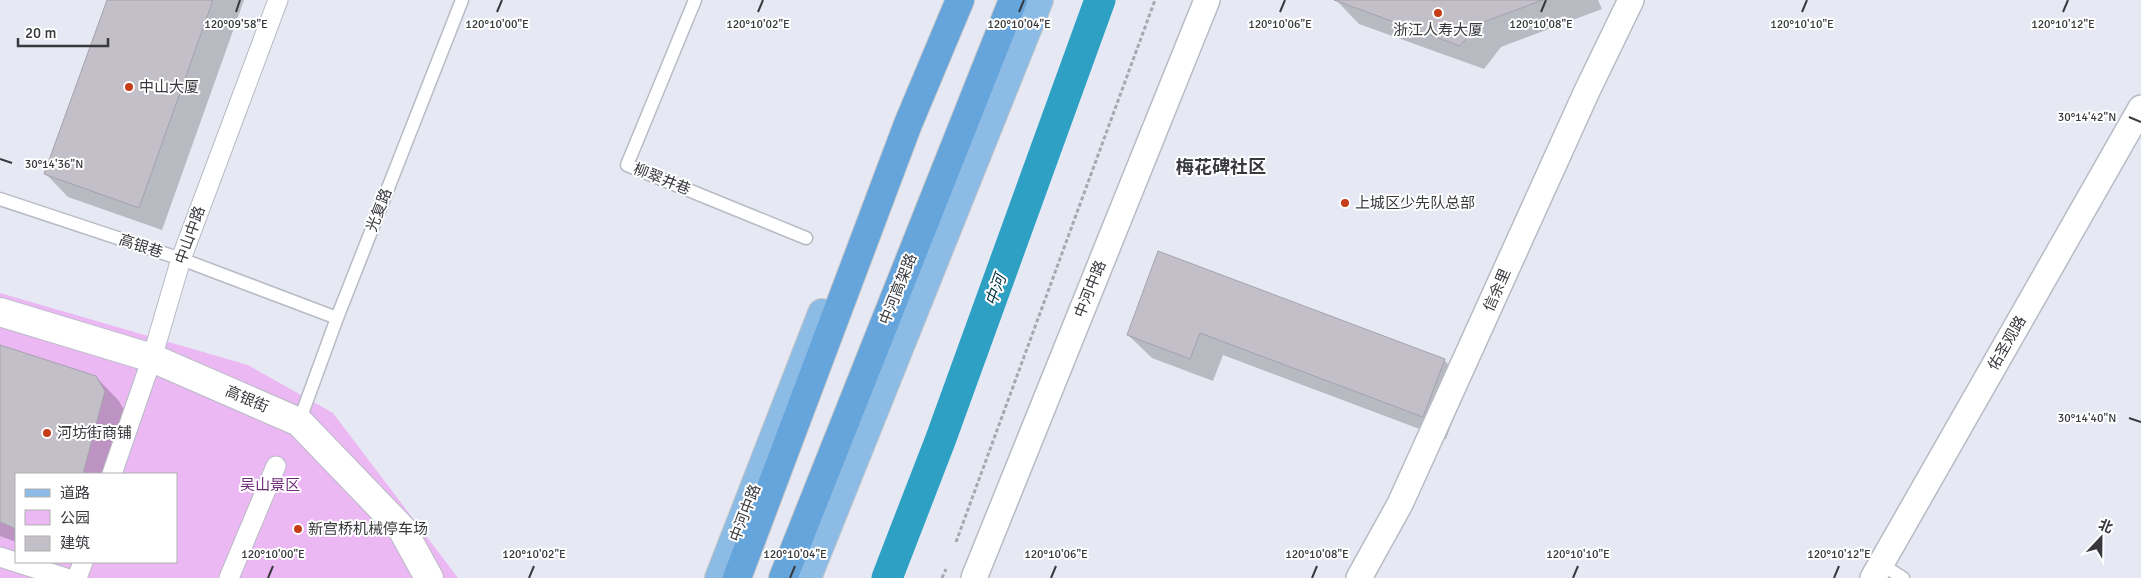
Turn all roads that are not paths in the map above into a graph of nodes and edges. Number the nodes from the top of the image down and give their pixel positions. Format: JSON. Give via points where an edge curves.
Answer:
{"nodes":[{"id":1,"x":278,"y":0,"type":"edge"},
{"id":2,"x":462,"y":0,"type":"edge"},
{"id":3,"x":696,"y":0,"type":"edge"},
{"id":4,"x":945,"y":0,"type":"edge"},
{"id":5,"x":960,"y":0,"type":"edge"},
{"id":6,"x":1014,"y":0,"type":"edge"},
{"id":7,"x":1039,"y":0,"type":"edge"},
{"id":8,"x":1207,"y":0,"type":"edge"},
{"id":9,"x":1631,"y":0,"type":"edge"},
{"id":10,"x":2141,"y":108,"type":"edge"},
{"id":11,"x":0,"y":199,"type":"edge"},
{"id":12,"x":806,"y":238,"type":"dead end"},
{"id":13,"x":181,"y":259,"type":"junction"},
{"id":14,"x":0,"y":312,"type":"edge"},
{"id":15,"x":337,"y":318,"type":"junction"},
{"id":16,"x":152,"y":358,"type":"junction"},
{"id":17,"x":299,"y":422,"type":"junction"},
{"id":18,"x":276,"y":466,"type":"dead end"},
{"id":19,"x":112,"y":473,"type":"edge"},
{"id":20,"x":764,"y":506,"type":"junction"},
{"id":21,"x":806,"y":522,"type":"junction"},
{"id":22,"x":0,"y":557,"type":"edge"},
{"id":23,"x":15,"y":562,"type":"edge"},
{"id":24,"x":19,"y":563,"type":"edge"},
{"id":25,"x":83,"y":563,"type":"edge"},
{"id":26,"x":1877,"y":571,"type":"edge"},
{"id":27,"x":66,"y":578,"type":"edge"},
{"id":28,"x":77,"y":578,"type":"edge"},
{"id":29,"x":229,"y":578,"type":"edge"},
{"id":30,"x":430,"y":578,"type":"edge"},
{"id":31,"x":720,"y":578,"type":"edge"},
{"id":32,"x":737,"y":578,"type":"edge"},
{"id":33,"x":783,"y":578,"type":"edge"},
{"id":34,"x":794,"y":578,"type":"edge"},
{"id":35,"x":807,"y":578,"type":"edge"},
{"id":36,"x":974,"y":578,"type":"edge"},
{"id":37,"x":1359,"y":578,"type":"edge"},
{"id":38,"x":1903,"y":578,"type":"edge"}],
"edges":[{"from":1,"to":13,"type":"street","name":"中山中路"},
{"from":2,"to":15,"type":"lane","name":"光复路"},
{"from":3,"to":12,"type":"lane","name":"柳翠井巷","via":[[627,165]]},
{"from":4,"to":31,"type":"main road","name":"中河中路"},
{"from":5,"to":20,"type":"highway","via":[[908,124]]},
{"from":6,"to":21,"type":"highway","name":"中河高架路"},
{"from":7,"to":35,"type":"main road"},
{"from":8,"to":36,"type":"street","name":"中河中路"},
{"from":9,"to":37,"type":"street","name":"信余里","via":[[1400,504]]},
{"from":10,"to":26,"type":"street","name":"佑圣观路"},
{"from":11,"to":13,"type":"lane","name":"高银巷"},
{"from":13,"to":15,"type":"lane","name":"高银巷"},
{"from":13,"to":16,"type":"street","name":"中山中路"},
{"from":14,"to":16,"type":"street","name":"高银街"},
{"from":15,"to":17,"type":"lane","name":"光复路"},
{"from":16,"to":17,"type":"street","name":"高银街"},
{"from":16,"to":19,"type":"street","name":"中山中路"},
{"from":17,"to":30,"type":"street","name":"高银街","via":[[402,529]]},
{"from":18,"to":29,"type":"street"},
{"from":20,"to":31,"type":"highway"},
{"from":20,"to":32,"type":"highway"},
{"from":21,"to":33,"type":"highway","name":"中河高架路"},
{"from":21,"to":34,"type":"highway"},
{"from":22,"to":23,"type":"street"},
{"from":24,"to":27,"type":"street"},
{"from":25,"to":28,"type":"street"},
{"from":26,"to":38,"type":"lane"}]}
